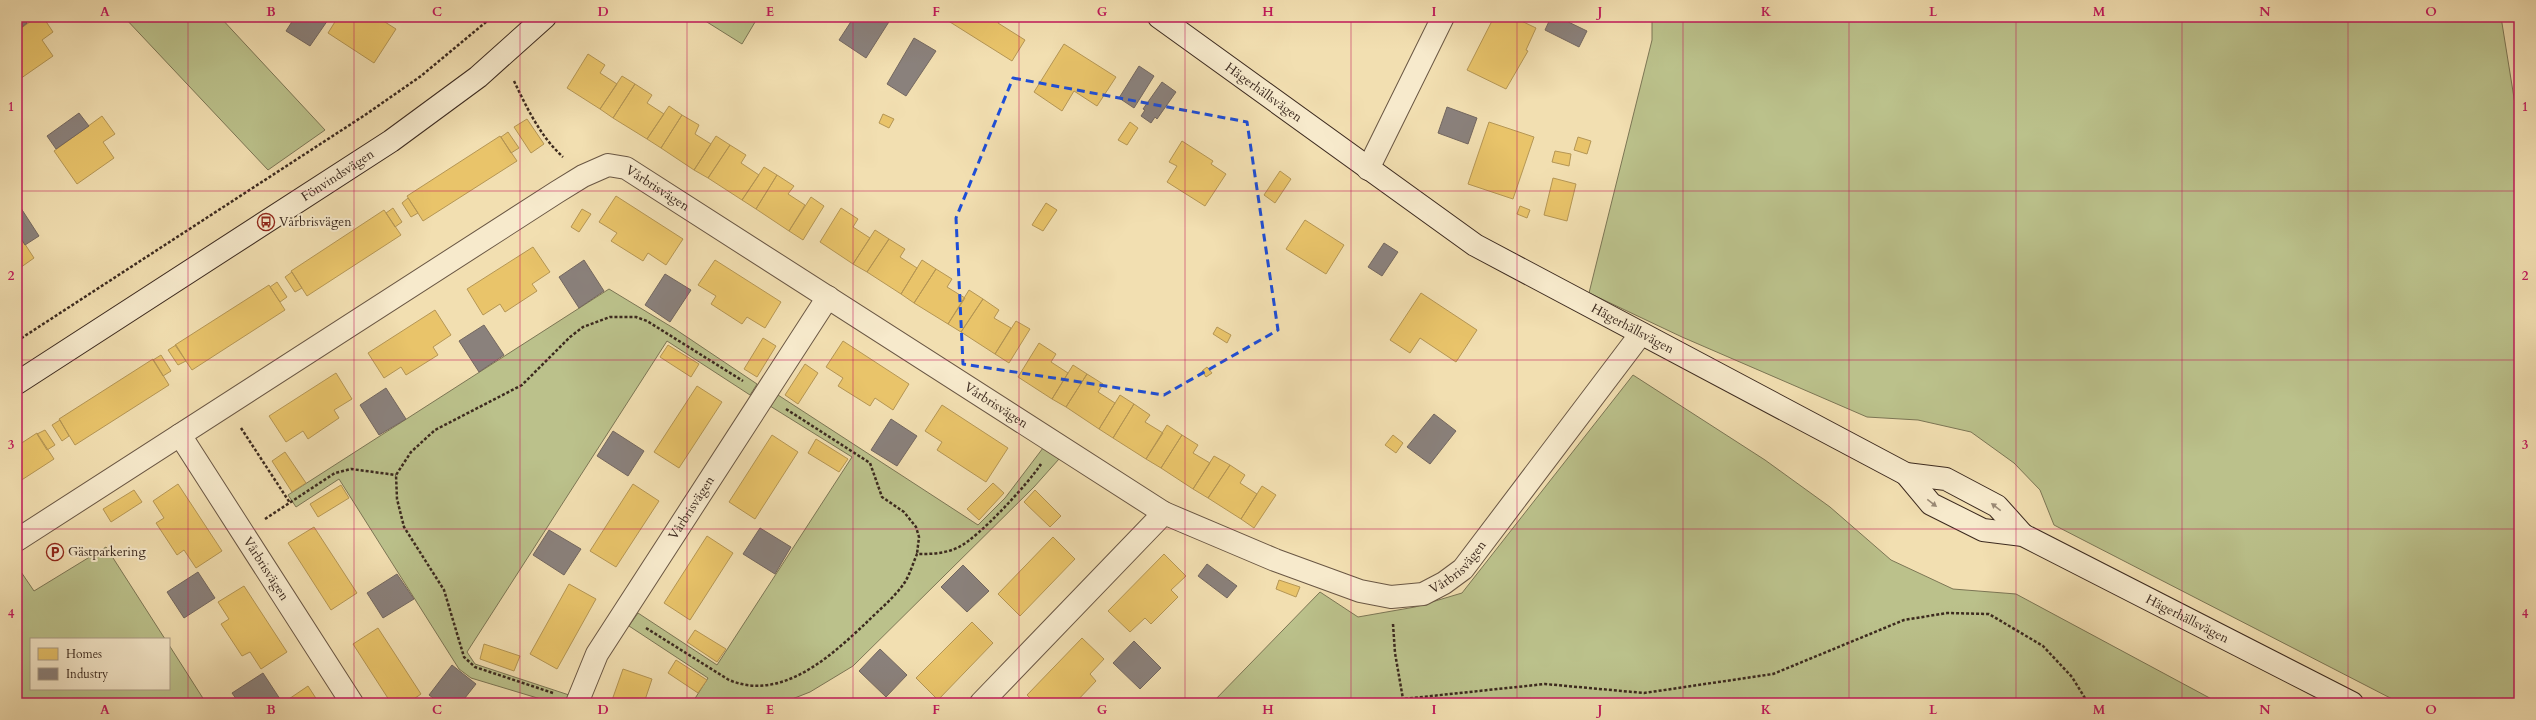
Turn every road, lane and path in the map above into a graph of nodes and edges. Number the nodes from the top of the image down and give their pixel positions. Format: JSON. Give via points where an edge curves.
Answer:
{"nodes":[{"id":1,"x":492,"y":17,"type":"edge"},
{"id":2,"x":545,"y":17,"type":"edge"},
{"id":3,"x":1159,"y":17,"type":"edge"},
{"id":4,"x":1443,"y":17,"type":"edge"},
{"id":5,"x":512,"y":78,"type":"dead end"},
{"id":6,"x":1368,"y":169,"type":"junction"},
{"id":7,"x":583,"y":176,"type":"junction"},
{"id":8,"x":828,"y":297,"type":"junction"},
{"id":9,"x":1640,"y":335,"type":"junction"},
{"id":10,"x":17,"y":341,"type":"edge"},
{"id":11,"x":17,"y":383,"type":"edge"},
{"id":12,"x":765,"y":395,"type":"junction"},
{"id":13,"x":227,"y":406,"type":"junction"},
{"id":14,"x":180,"y":435,"type":"junction"},
{"id":15,"x":1055,"y":443,"type":"junction"},
{"id":16,"x":1906,"y":474,"type":"junction"},
{"id":17,"x":396,"y":475,"type":"junction"},
{"id":18,"x":1164,"y":513,"type":"junction"},
{"id":19,"x":2023,"y":535,"type":"junction"},
{"id":20,"x":17,"y":540,"type":"edge"},
{"id":21,"x":917,"y":554,"type":"junction"},
{"id":22,"x":1391,"y":598,"type":"junction"},
{"id":23,"x":624,"y":613,"type":"junction"},
{"id":24,"x":1403,"y":699,"type":"junction"},
{"id":25,"x":577,"y":702,"type":"edge"},
{"id":26,"x":352,"y":703,"type":"edge"},
{"id":27,"x":981,"y":703,"type":"edge"},
{"id":28,"x":1396,"y":703,"type":"edge"},
{"id":29,"x":2088,"y":703,"type":"edge"},
{"id":30,"x":2352,"y":703,"type":"edge"}],
"edges":[{"from":1,"to":10,"type":"path","via":[[421,76],[365,115]]},
{"from":2,"to":11,"type":"street","name":"Fönvindsvägen","via":[[478,77],[403,132]]},
{"from":3,"to":6,"type":"street","name":"Hägerhällsvägen"},
{"from":4,"to":6,"type":"street"},
{"from":5,"to":7,"type":"path","via":[[547,140]]},
{"from":6,"to":9,"type":"street","name":"Hägerhällsvägen","via":[[1474,245]]},
{"from":7,"to":8,"type":"street","name":"Vårbrisvägen","via":[[608,165],[626,168]]},
{"from":7,"to":13,"type":"street","name":"Vårbrisvägen"},
{"from":8,"to":12,"type":"street","name":"Vårbrisvägen"},
{"from":8,"to":15,"type":"street","name":"Vårbrisvägen"},
{"from":9,"to":16,"type":"street","name":"Hägerhällsvägen"},
{"from":9,"to":22,"type":"street","name":"Vårbrisvägen","via":[[1462,569],[1424,594]]},
{"from":12,"to":17,"type":"path","via":[[647,321],[636,317],[610,317],[582,327],[570,336],[522,385],[435,430],[411,452]]},
{"from":12,"to":21,"type":"path","via":[[870,463],[882,497],[904,512],[916,527]]},
{"from":12,"to":23,"type":"street","name":"Vårbrisvägen"},
{"from":13,"to":14,"type":"street","name":"Vårbrisvägen"},
{"from":13,"to":17,"type":"path","via":[[290,503],[336,473],[345,470]]},
{"from":14,"to":20,"type":"street","name":"Vårbrisvägen"},
{"from":14,"to":26,"type":"street","name":"Vårbrisvägen"},
{"from":15,"to":18,"type":"street","name":"Vårbrisvägen"},
{"from":15,"to":21,"type":"path","via":[[1036,472],[1017,494],[970,539],[951,550]]},
{"from":19,"to":16,"type":"street","name":"Hägerhällsvägen","one_way":true,"via":[[1997,506],[1946,479]]},
{"from":16,"to":19,"type":"street","name":"Hägerhällsvägen","one_way":true,"via":[[1931,504],[1983,530]]},
{"from":17,"to":25,"type":"path","via":[[397,499],[404,527],[444,590],[464,657],[475,667]]},
{"from":18,"to":22,"type":"street","name":"Vårbrisvägen","via":[[1275,560],[1360,591]]},
{"from":18,"to":27,"type":"street"},
{"from":19,"to":30,"type":"street","name":"Hägerhällsvägen"},
{"from":21,"to":23,"type":"path","via":[[906,582],[853,634],[806,671],[772,685],[741,685],[729,680]]},
{"from":22,"to":24,"type":"path","via":[[1395,653]]},
{"from":23,"to":25,"type":"street","name":"Vårbrisvägen","via":[[597,654]]},
{"from":24,"to":28,"type":"path"},
{"from":24,"to":29,"type":"path","via":[[1546,684],[1644,693],[1773,674],[1904,620],[1947,613],[1989,614],[2043,646],[2072,677]]}]}
